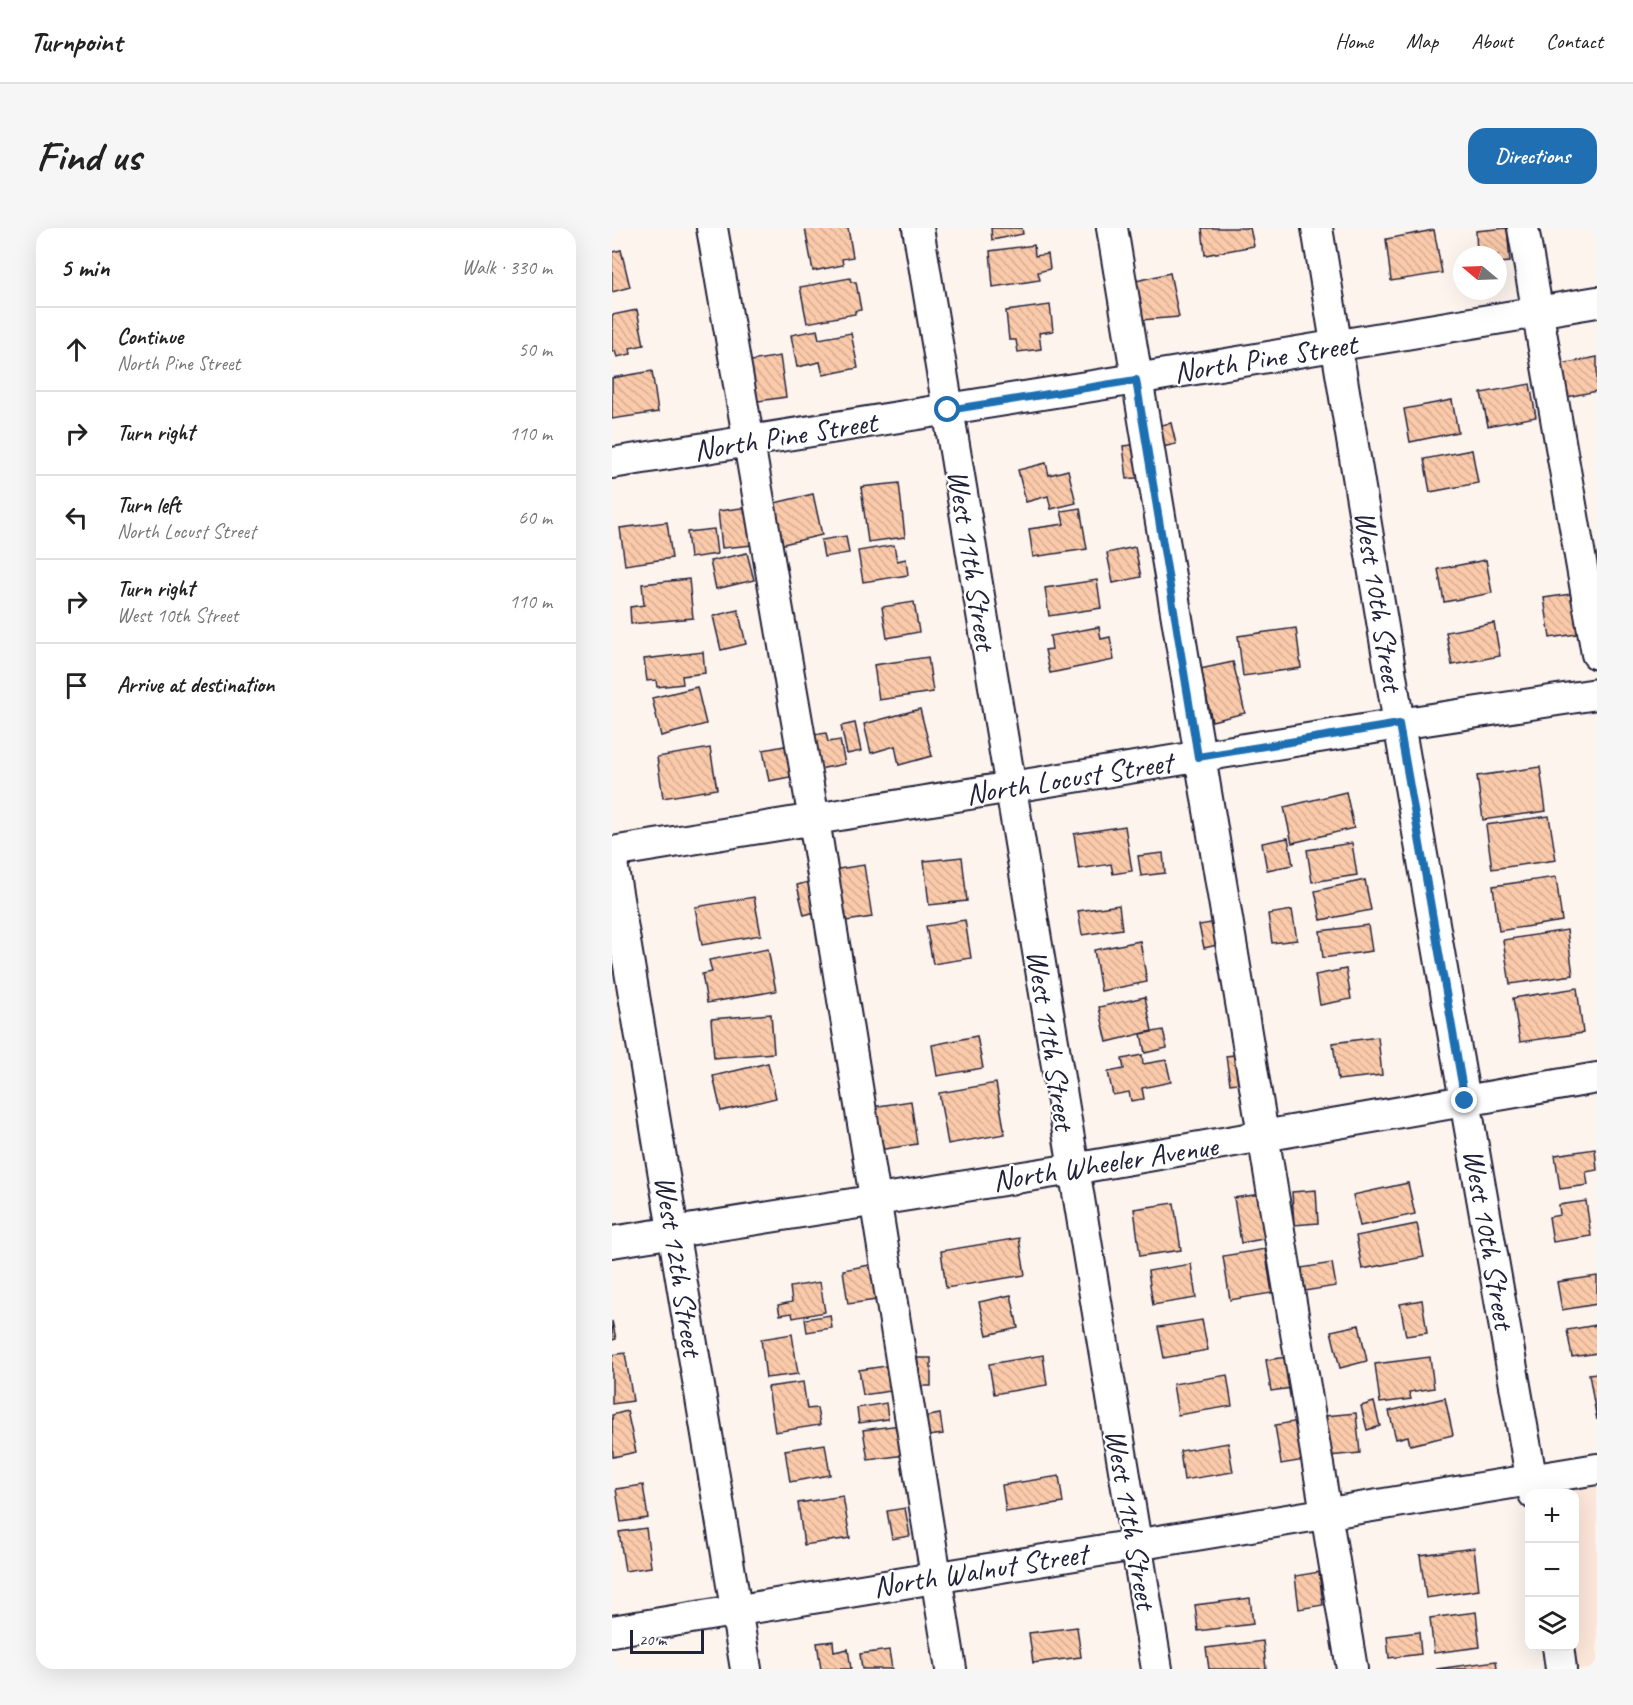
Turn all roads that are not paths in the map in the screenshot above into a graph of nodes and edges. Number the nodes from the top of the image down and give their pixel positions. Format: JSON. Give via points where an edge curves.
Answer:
{"nodes":[{"id":1,"x":712,"y":228,"type":"edge"},
{"id":2,"x":918,"y":228,"type":"edge"},
{"id":3,"x":1112,"y":228,"type":"edge"},
{"id":4,"x":1317,"y":228,"type":"edge"},
{"id":5,"x":1523,"y":228,"type":"edge"},
{"id":6,"x":1597,"y":302,"type":"edge"},
{"id":7,"x":1536,"y":312,"type":"junction"},
{"id":8,"x":1337,"y":346,"type":"junction"},
{"id":9,"x":1136,"y":380,"type":"junction"},
{"id":10,"x":948,"y":410,"type":"junction"},
{"id":11,"x":748,"y":441,"type":"junction"},
{"id":12,"x":612,"y":463,"type":"edge"},
{"id":13,"x":1597,"y":654,"type":"edge"},
{"id":14,"x":1597,"y":694,"type":"edge"},
{"id":15,"x":1399,"y":724,"type":"junction"},
{"id":16,"x":1198,"y":757,"type":"junction"},
{"id":17,"x":1010,"y":788,"type":"junction"},
{"id":18,"x":814,"y":820,"type":"junction"},
{"id":19,"x":612,"y":852,"type":"edge"},
{"id":20,"x":612,"y":864,"type":"edge"},
{"id":21,"x":1597,"y":1078,"type":"edge"},
{"id":22,"x":1465,"y":1101,"type":"junction"},
{"id":23,"x":1263,"y":1136,"type":"junction"},
{"id":24,"x":1072,"y":1169,"type":"junction"},
{"id":25,"x":875,"y":1200,"type":"junction"},
{"id":26,"x":673,"y":1232,"type":"junction"},
{"id":27,"x":612,"y":1242,"type":"edge"},
{"id":28,"x":1597,"y":1469,"type":"edge"},
{"id":29,"x":1533,"y":1487,"type":"edge"},
{"id":30,"x":1326,"y":1514,"type":"junction"},
{"id":31,"x":1135,"y":1545,"type":"junction"},
{"id":32,"x":935,"y":1578,"type":"junction"},
{"id":33,"x":736,"y":1611,"type":"junction"},
{"id":34,"x":612,"y":1631,"type":"edge"},
{"id":35,"x":1559,"y":1651,"type":"edge"},
{"id":36,"x":746,"y":1669,"type":"edge"},
{"id":37,"x":951,"y":1669,"type":"edge"},
{"id":38,"x":1157,"y":1669,"type":"edge"},
{"id":39,"x":1352,"y":1669,"type":"edge"},
{"id":40,"x":1561,"y":1669,"type":"edge"}],
"edges":[{"from":1,"to":11,"type":"street"},
{"from":2,"to":10,"type":"street","name":"West 11th Street"},
{"from":3,"to":9,"type":"street"},
{"from":4,"to":8,"type":"street","name":"West 10th Street"},
{"from":5,"to":7,"type":"street"},
{"from":6,"to":7,"type":"street","name":"North Pine Street"},
{"from":7,"to":8,"type":"street","name":"North Pine Street"},
{"from":7,"to":13,"type":"street"},
{"from":8,"to":9,"type":"street","name":"North Pine Street"},
{"from":8,"to":15,"type":"street","name":"West 10th Street"},
{"from":9,"to":10,"type":"street","name":"North Pine Street"},
{"from":9,"to":16,"type":"street"},
{"from":10,"to":11,"type":"street","name":"North Pine Street"},
{"from":10,"to":17,"type":"street","name":"West 11th Street"},
{"from":11,"to":12,"type":"street","name":"North Pine Street"},
{"from":11,"to":18,"type":"street"},
{"from":14,"to":15,"type":"street","name":"North Locust Street"},
{"from":15,"to":16,"type":"street","name":"North Locust Street"},
{"from":15,"to":22,"type":"street","name":"West 10th Street"},
{"from":16,"to":17,"type":"street","name":"North Locust Street"},
{"from":16,"to":23,"type":"street"},
{"from":17,"to":18,"type":"street","name":"North Locust Street"},
{"from":17,"to":24,"type":"street","name":"West 11th Street"},
{"from":18,"to":19,"type":"street","name":"North Locust Street"},
{"from":18,"to":25,"type":"street"},
{"from":20,"to":26,"type":"street","name":"West 12th Street"},
{"from":21,"to":22,"type":"street","name":"North Wheeler Avenue"},
{"from":22,"to":23,"type":"street","name":"North Wheeler Avenue"},
{"from":22,"to":29,"type":"street","name":"West 10th Street"},
{"from":23,"to":24,"type":"street","name":"North Wheeler Avenue"},
{"from":23,"to":30,"type":"street"},
{"from":24,"to":25,"type":"street","name":"North Wheeler Avenue"},
{"from":24,"to":31,"type":"street","name":"West 11th Street"},
{"from":25,"to":26,"type":"street","name":"North Wheeler Avenue"},
{"from":25,"to":32,"type":"street"},
{"from":26,"to":27,"type":"street","name":"North Wheeler Avenue"},
{"from":26,"to":33,"type":"street","name":"West 12th Street"},
{"from":28,"to":29,"type":"street","name":"North Walnut Street"},
{"from":29,"to":30,"type":"street","name":"North Walnut Street"},
{"from":30,"to":31,"type":"street","name":"North Walnut Street"},
{"from":30,"to":39,"type":"street"},
{"from":31,"to":32,"type":"street","name":"North Walnut Street"},
{"from":31,"to":38,"type":"street","name":"West 11th Street"},
{"from":32,"to":33,"type":"street","name":"North Walnut Street"},
{"from":32,"to":37,"type":"street"},
{"from":33,"to":34,"type":"street","name":"North Walnut Street"},
{"from":33,"to":36,"type":"street","name":"West 12th Street"},
{"from":35,"to":40,"type":"street"}]}
